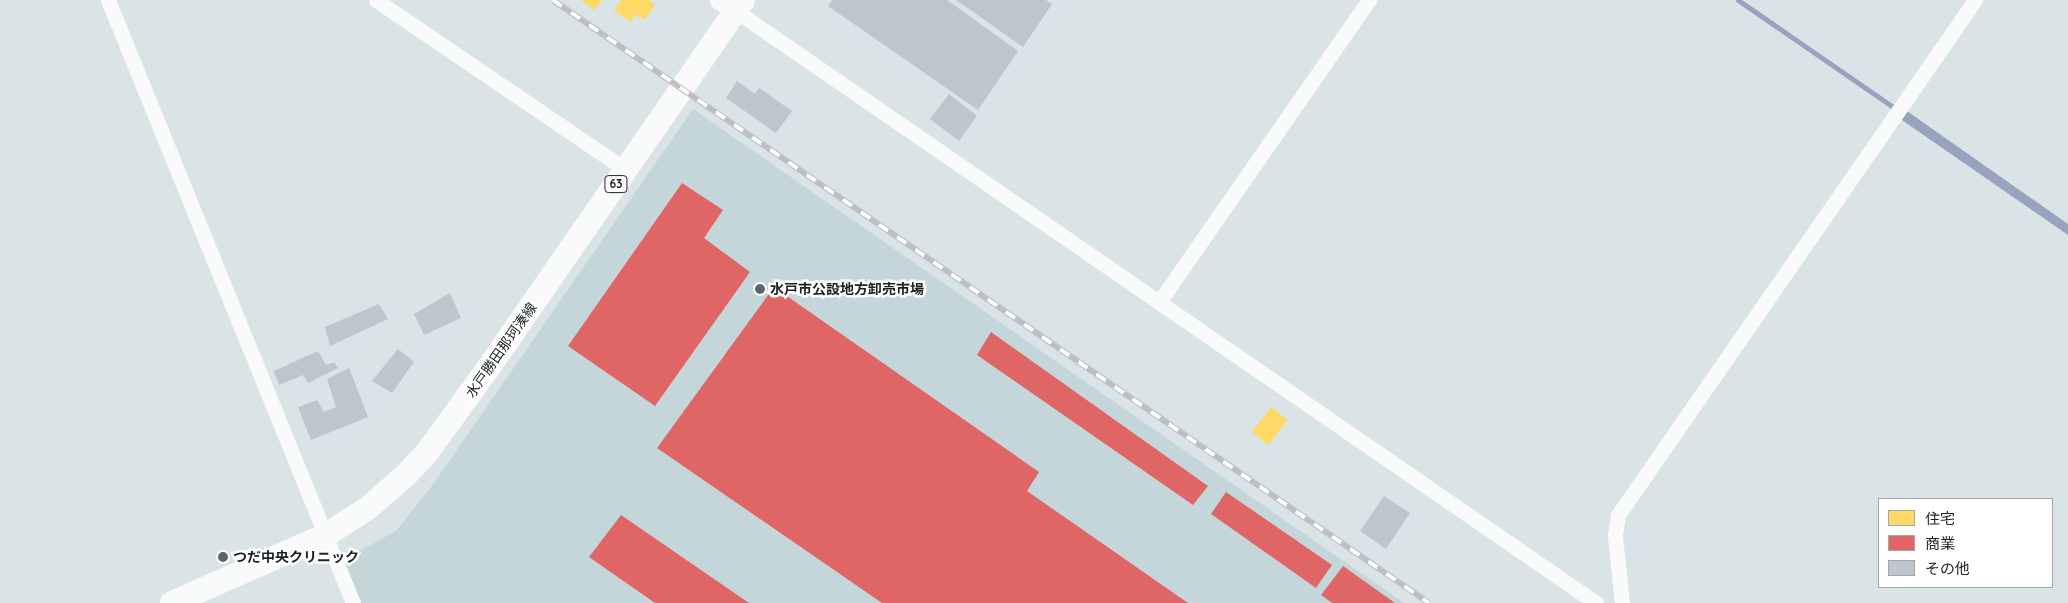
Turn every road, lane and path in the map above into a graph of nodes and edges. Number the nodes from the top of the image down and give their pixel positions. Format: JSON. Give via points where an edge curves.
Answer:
{"nodes":[{"id":1,"x":108,"y":0,"type":"edge"},
{"id":2,"x":376,"y":0,"type":"edge"},
{"id":3,"x":1368,"y":0,"type":"edge"},
{"id":4,"x":1975,"y":0,"type":"edge"},
{"id":5,"x":733,"y":4,"type":"edge"},
{"id":6,"x":626,"y":170,"type":"junction"},
{"id":7,"x":1159,"y":302,"type":"junction"},
{"id":8,"x":326,"y":535,"type":"junction"},
{"id":9,"x":172,"y":603,"type":"edge"},
{"id":10,"x":353,"y":603,"type":"edge"},
{"id":11,"x":1596,"y":603,"type":"edge"},
{"id":12,"x":1622,"y":603,"type":"edge"}],
"edges":[{"from":1,"to":8,"type":"street"},
{"from":2,"to":6,"type":"street"},
{"from":3,"to":7,"type":"street"},
{"from":4,"to":12,"type":"street","via":[[1618,515],[1615,536]]},
{"from":5,"to":6,"type":"main road","name":"水戸勝田那珂湊線","number":"63"},
{"from":5,"to":7,"type":"street"},
{"from":6,"to":8,"type":"main road","name":"水戸勝田那珂湊線","number":"63","via":[[428,451],[390,490],[349,522]]},
{"from":7,"to":11,"type":"street"},
{"from":8,"to":9,"type":"main road","name":"水戸勝田那珂湊線","number":"63"},
{"from":8,"to":10,"type":"street"}]}
